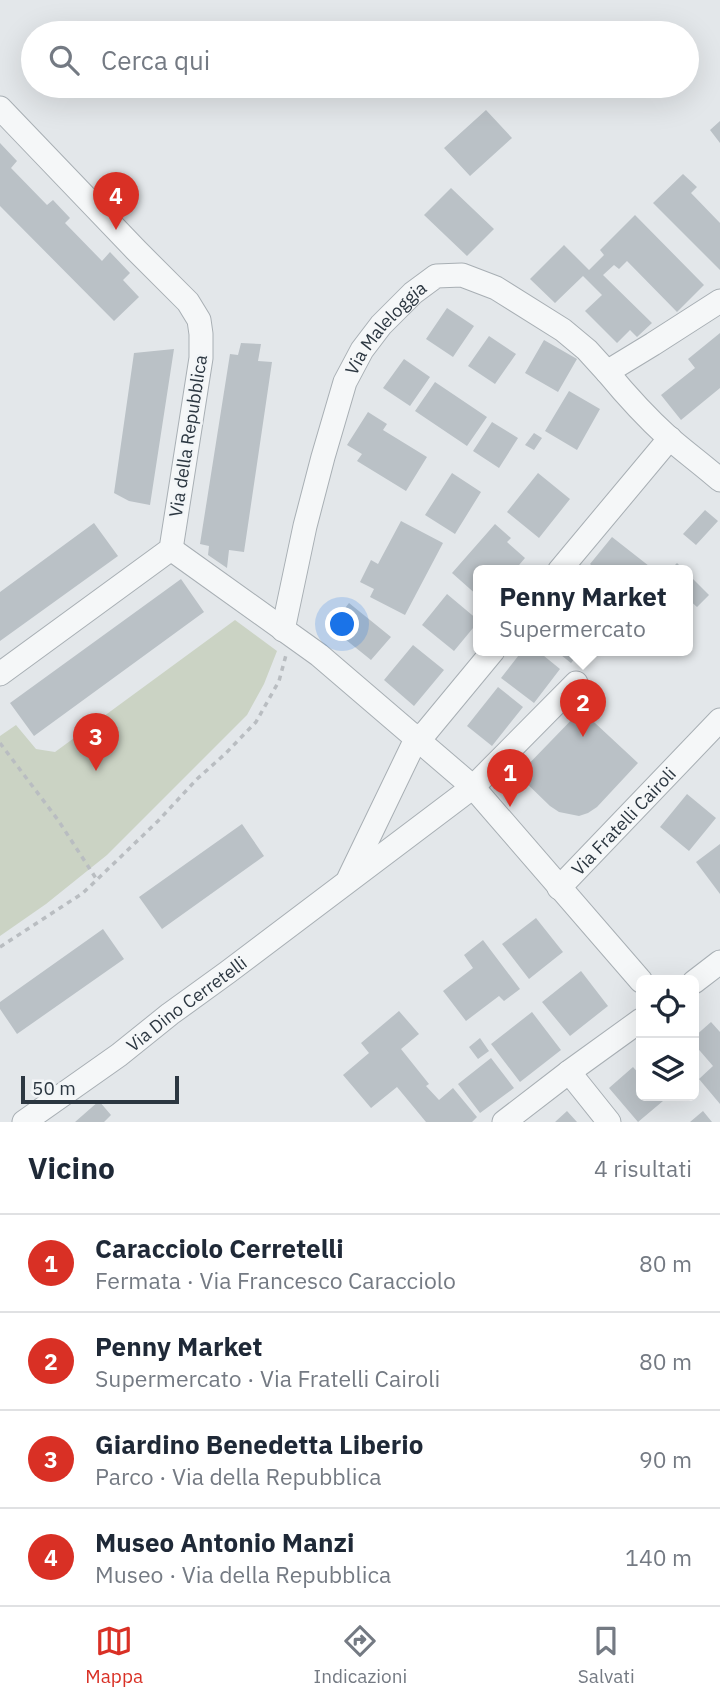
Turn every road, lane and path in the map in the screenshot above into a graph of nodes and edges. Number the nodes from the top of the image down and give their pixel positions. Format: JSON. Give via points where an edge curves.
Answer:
{"nodes":[{"id":1,"x":0,"y":108,"type":"edge"},
{"id":2,"x":720,"y":301,"type":"edge"},
{"id":3,"x":607,"y":372,"type":"junction"},
{"id":4,"x":670,"y":438,"type":"junction"},
{"id":5,"x":720,"y":480,"type":"edge"},
{"id":6,"x":171,"y":548,"type":"junction"},
{"id":7,"x":564,"y":565,"type":"edge"},
{"id":8,"x":284,"y":640,"type":"junction"},
{"id":9,"x":489,"y":656,"type":"edge"},
{"id":10,"x":0,"y":674,"type":"edge"},
{"id":11,"x":576,"y":683,"type":"dead end"},
{"id":12,"x":720,"y":720,"type":"edge"},
{"id":13,"x":416,"y":739,"type":"junction"},
{"id":14,"x":0,"y":743,"type":"edge"},
{"id":15,"x":473,"y":787,"type":"junction"},
{"id":16,"x":97,"y":880,"type":"junction"},
{"id":17,"x":348,"y":882,"type":"junction"},
{"id":18,"x":559,"y":888,"type":"junction"},
{"id":19,"x":0,"y":947,"type":"edge"},
{"id":20,"x":720,"y":962,"type":"edge"},
{"id":21,"x":636,"y":975,"type":"edge"},
{"id":22,"x":699,"y":978,"type":"edge"},
{"id":23,"x":636,"y":1024,"type":"edge"},
{"id":24,"x":569,"y":1072,"type":"junction"},
{"id":25,"x":24,"y":1122,"type":"edge"},
{"id":26,"x":504,"y":1122,"type":"edge"},
{"id":27,"x":610,"y":1122,"type":"edge"}],
"edges":[{"from":1,"to":6,"type":"street","name":"Via della Repubblica","via":[[188,302],[199,320],[201,358]]},
{"from":2,"to":3,"type":"street"},
{"from":3,"to":4,"type":"street","name":"Via Maleloggia"},
{"from":3,"to":8,"type":"street","name":"Via Maleloggia","via":[[563,330],[496,288],[462,275],[436,276],[413,293],[362,350],[345,382],[305,526]]},
{"from":4,"to":5,"type":"street","name":"Via Maleloggia"},
{"from":4,"to":7,"type":"street"},
{"from":6,"to":8,"type":"street"},
{"from":6,"to":10,"type":"street"},
{"from":8,"to":13,"type":"street","via":[[329,663]]},
{"from":8,"to":16,"type":"path","via":[[286,654],[279,681],[256,722]]},
{"from":9,"to":13,"type":"street","name":"Via Dino Cerretelli"},
{"from":11,"to":15,"type":"street","name":"Via Dino Cerretelli"},
{"from":12,"to":18,"type":"street","name":"Via Fratelli Cairoli","via":[[682,750]]},
{"from":13,"to":15,"type":"street"},
{"from":13,"to":17,"type":"street","name":"Via Dino Cerretelli"},
{"from":14,"to":16,"type":"path"},
{"from":15,"to":17,"type":"street","name":"Via Dino Cerretelli"},
{"from":15,"to":18,"type":"street"},
{"from":16,"to":19,"type":"path"},
{"from":17,"to":25,"type":"street","name":"Via Dino Cerretelli"},
{"from":18,"to":21,"type":"street"},
{"from":20,"to":22,"type":"street"},
{"from":23,"to":24,"type":"street"},
{"from":24,"to":26,"type":"street"},
{"from":24,"to":27,"type":"street"}]}
